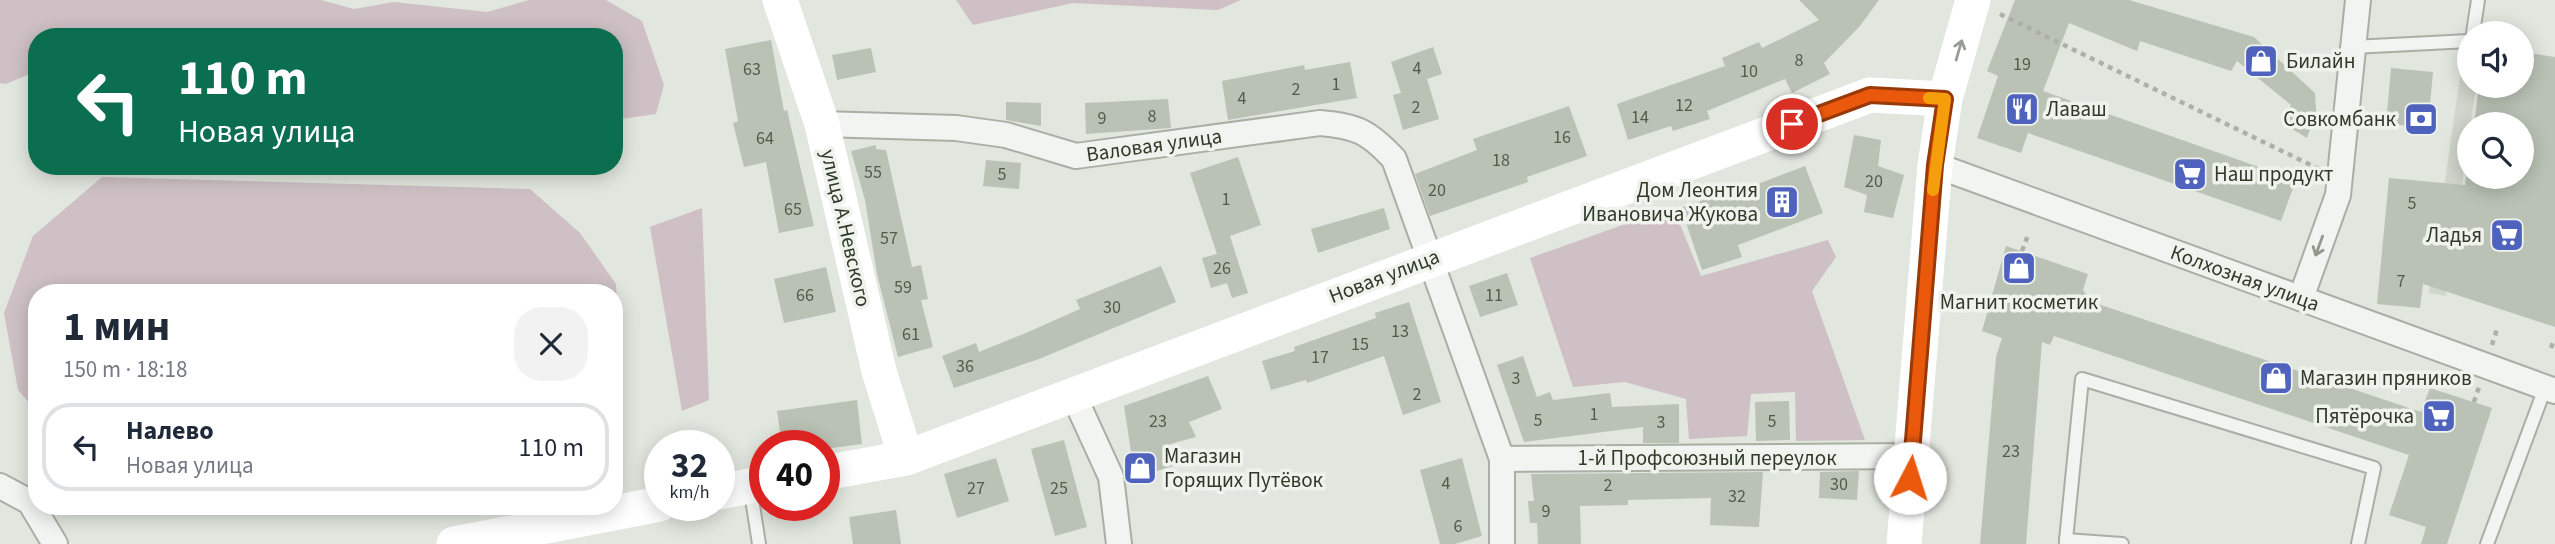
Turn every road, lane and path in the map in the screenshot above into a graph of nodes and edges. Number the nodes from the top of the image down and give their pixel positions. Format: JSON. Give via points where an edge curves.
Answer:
{"nodes":[{"id":1,"x":780,"y":0,"type":"edge"},
{"id":2,"x":1973,"y":0,"type":"edge"},
{"id":3,"x":2358,"y":0,"type":"edge"},
{"id":4,"x":2478,"y":0,"type":"edge"},
{"id":5,"x":2475,"y":21,"type":"edge"},
{"id":6,"x":2457,"y":42,"type":"edge"},
{"id":7,"x":2353,"y":47,"type":"junction"},
{"id":8,"x":1945,"y":99,"type":"junction"},
{"id":9,"x":822,"y":124,"type":"junction"},
{"id":10,"x":1935,"y":165,"type":"junction"},
{"id":11,"x":2338,"y":195,"type":"junction"},
{"id":12,"x":2028,"y":235,"type":"dead end"},
{"id":13,"x":2022,"y":251,"type":"dead end"},
{"id":14,"x":1430,"y":259,"type":"junction"},
{"id":15,"x":2301,"y":298,"type":"junction"},
{"id":16,"x":2554,"y":340,"type":"edge"},
{"id":17,"x":2551,"y":348,"type":"dead end"},
{"id":18,"x":2478,"y":390,"type":"dead end"},
{"id":19,"x":2550,"y":390,"type":"edge"},
{"id":20,"x":1073,"y":394,"type":"junction"},
{"id":21,"x":2474,"y":402,"type":"dead end"},
{"id":22,"x":1912,"y":456,"type":"junction"},
{"id":23,"x":906,"y":458,"type":"junction"},
{"id":24,"x":1502,"y":459,"type":"junction"},
{"id":25,"x":840,"y":469,"type":"edge"},
{"id":26,"x":0,"y":486,"type":"edge"},
{"id":27,"x":745,"y":487,"type":"edge"},
{"id":28,"x":28,"y":501,"type":"edge"},
{"id":29,"x":644,"y":507,"type":"edge"},
{"id":30,"x":623,"y":511,"type":"edge"},
{"id":31,"x":38,"y":515,"type":"edge"},
{"id":32,"x":603,"y":515,"type":"edge"},
{"id":33,"x":2066,"y":542,"type":"edge"},
{"id":34,"x":55,"y":544,"type":"edge"},
{"id":35,"x":454,"y":544,"type":"edge"},
{"id":36,"x":759,"y":544,"type":"edge"},
{"id":37,"x":1119,"y":544,"type":"edge"},
{"id":38,"x":1502,"y":544,"type":"edge"},
{"id":39,"x":1904,"y":544,"type":"edge"},
{"id":40,"x":2122,"y":544,"type":"edge"},
{"id":41,"x":2358,"y":544,"type":"edge"},
{"id":42,"x":2487,"y":544,"type":"edge"}],
"edges":[{"from":1,"to":9,"type":"street","name":"улица А.Невского"},
{"from":8,"to":2,"type":"street","one_way":true},
{"from":2,"to":11,"type":"path","via":[[2318,167]]},
{"from":3,"to":7,"type":"street"},
{"from":4,"to":5,"type":"lane"},
{"from":6,"to":7,"type":"lane"},
{"from":7,"to":11,"type":"street"},
{"from":8,"to":10,"type":"street"},
{"from":8,"to":14,"type":"street","name":"Новая улица","via":[[1870,95]]},
{"from":9,"to":14,"type":"street","name":"Валовая улица","via":[[956,128],[1006,135],[1076,156],[1320,122],[1352,126],[1375,139],[1394,159]]},
{"from":9,"to":23,"type":"street","name":"улица А.Невского","via":[[879,371]]},
{"from":10,"to":15,"type":"street","name":"Колхозная улица"},
{"from":10,"to":22,"type":"street"},
{"from":11,"to":15,"type":"street","one_way":true},
{"from":12,"to":13,"type":"path"},
{"from":14,"to":20,"type":"street","name":"Новая улица"},
{"from":14,"to":24,"type":"street","name":"Валовая улица"},
{"from":15,"to":19,"type":"street","name":"Колхозная улица"},
{"from":16,"to":17,"type":"path"},
{"from":18,"to":21,"type":"path"},
{"from":19,"to":42,"type":"lane"},
{"from":20,"to":23,"type":"street","name":"Новая улица"},
{"from":20,"to":37,"type":"street","via":[[1111,477]]},
{"from":22,"to":24,"type":"street","name":"1-й Профсоюзный переулок"},
{"from":22,"to":39,"type":"street"},
{"from":23,"to":25,"type":"street","name":"Новая улица"},
{"from":24,"to":38,"type":"street","name":"Валовая улица"},
{"from":26,"to":28,"type":"street"},
{"from":27,"to":36,"type":"lane"},
{"from":29,"to":30,"type":"street"},
{"from":31,"to":34,"type":"street"},
{"from":32,"to":35,"type":"street"},
{"from":33,"to":40,"type":"lane"},
{"from":33,"to":41,"type":"lane","via":[[2082,379],[2374,468]]}]}
